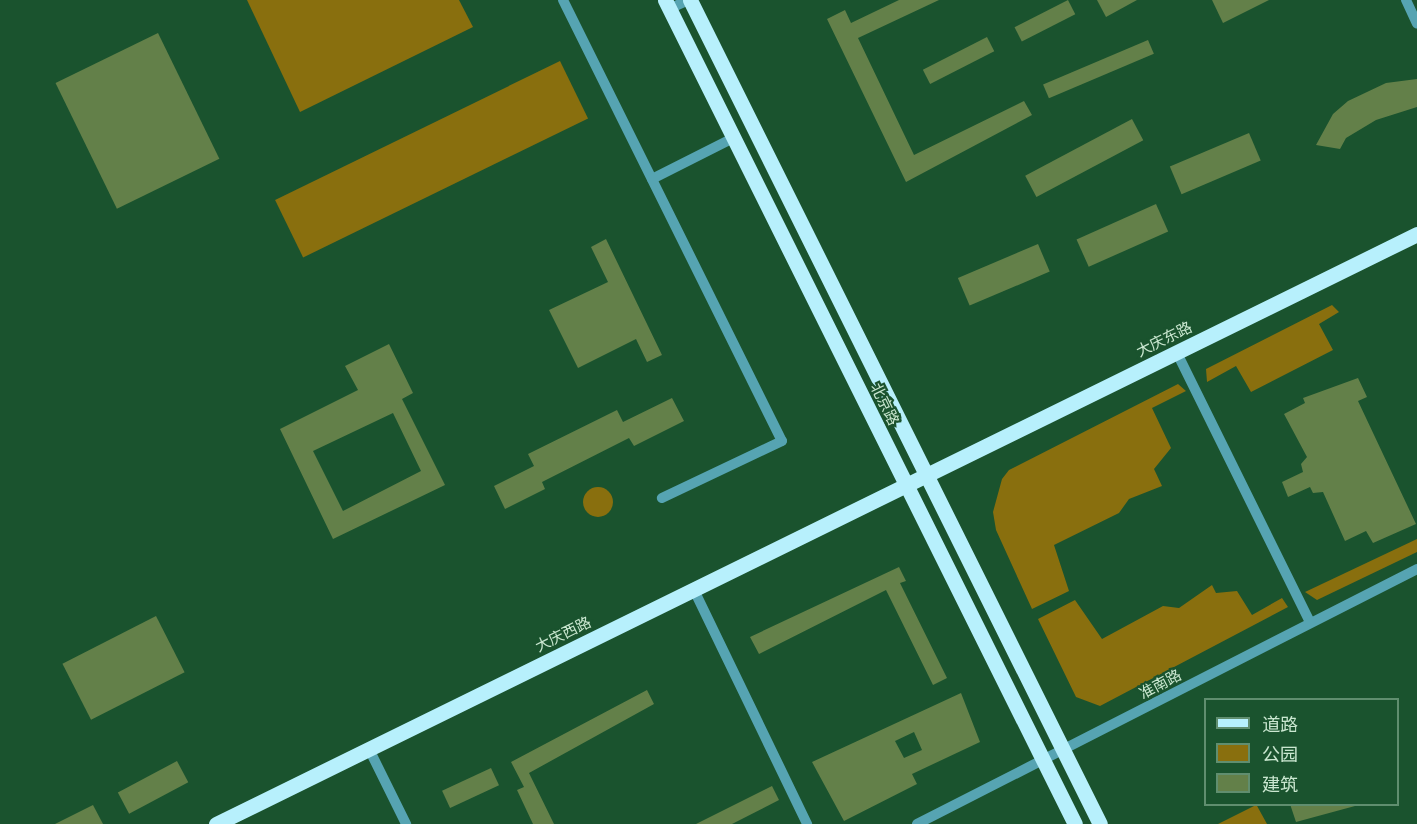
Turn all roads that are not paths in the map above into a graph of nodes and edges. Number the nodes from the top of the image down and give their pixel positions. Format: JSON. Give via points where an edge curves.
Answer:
{"nodes":[{"id":1,"x":563,"y":0,"type":"edge"},
{"id":2,"x":689,"y":0,"type":"edge"},
{"id":3,"x":1406,"y":0,"type":"edge"},
{"id":4,"x":667,"y":4,"type":"edge"},
{"id":5,"x":1417,"y":24,"type":"edge"},
{"id":6,"x":733,"y":138,"type":"junction"},
{"id":7,"x":652,"y":179,"type":"junction"},
{"id":8,"x":1417,"y":234,"type":"edge"},
{"id":9,"x":1177,"y":353,"type":"junction"},
{"id":10,"x":926,"y":477,"type":"junction"},
{"id":11,"x":906,"y":486,"type":"junction"},
{"id":12,"x":662,"y":498,"type":"dead end"},
{"id":13,"x":1417,"y":569,"type":"edge"},
{"id":14,"x":694,"y":590,"type":"junction"},
{"id":15,"x":1310,"y":622,"type":"junction"},
{"id":16,"x":369,"y":749,"type":"junction"},
{"id":17,"x":1064,"y":752,"type":"junction"},
{"id":18,"x":1044,"y":762,"type":"junction"},
{"id":19,"x":216,"y":824,"type":"edge"},
{"id":20,"x":406,"y":824,"type":"edge"},
{"id":21,"x":807,"y":824,"type":"edge"},
{"id":22,"x":917,"y":824,"type":"edge"},
{"id":23,"x":1075,"y":824,"type":"edge"},
{"id":24,"x":1100,"y":824,"type":"edge"}],
"edges":[{"from":1,"to":7,"type":"street"},
{"from":2,"to":4,"type":"street"},
{"from":2,"to":10,"type":"main road","name":"北京路"},
{"from":3,"to":5,"type":"street"},
{"from":4,"to":6,"type":"main road","name":"北京路"},
{"from":6,"to":7,"type":"street"},
{"from":6,"to":11,"type":"main road","name":"北京路"},
{"from":7,"to":12,"type":"street","via":[[782,441]]},
{"from":8,"to":9,"type":"main road","name":"大庆东路"},
{"from":9,"to":10,"type":"main road","name":"大庆东路"},
{"from":9,"to":15,"type":"street"},
{"from":10,"to":11,"type":"main road","name":"大庆西路"},
{"from":10,"to":17,"type":"main road","name":"北京路"},
{"from":11,"to":14,"type":"main road","name":"大庆西路"},
{"from":11,"to":18,"type":"main road","name":"北京路"},
{"from":13,"to":15,"type":"street","name":"准南路"},
{"from":14,"to":16,"type":"main road","name":"大庆西路"},
{"from":14,"to":21,"type":"street"},
{"from":15,"to":17,"type":"street","name":"准南路"},
{"from":16,"to":19,"type":"main road","name":"大庆西路"},
{"from":16,"to":20,"type":"street"},
{"from":17,"to":18,"type":"street","name":"准南路"},
{"from":17,"to":24,"type":"main road","name":"北京路"},
{"from":18,"to":22,"type":"street","name":"准南路"},
{"from":18,"to":23,"type":"main road","name":"北京路"}]}
